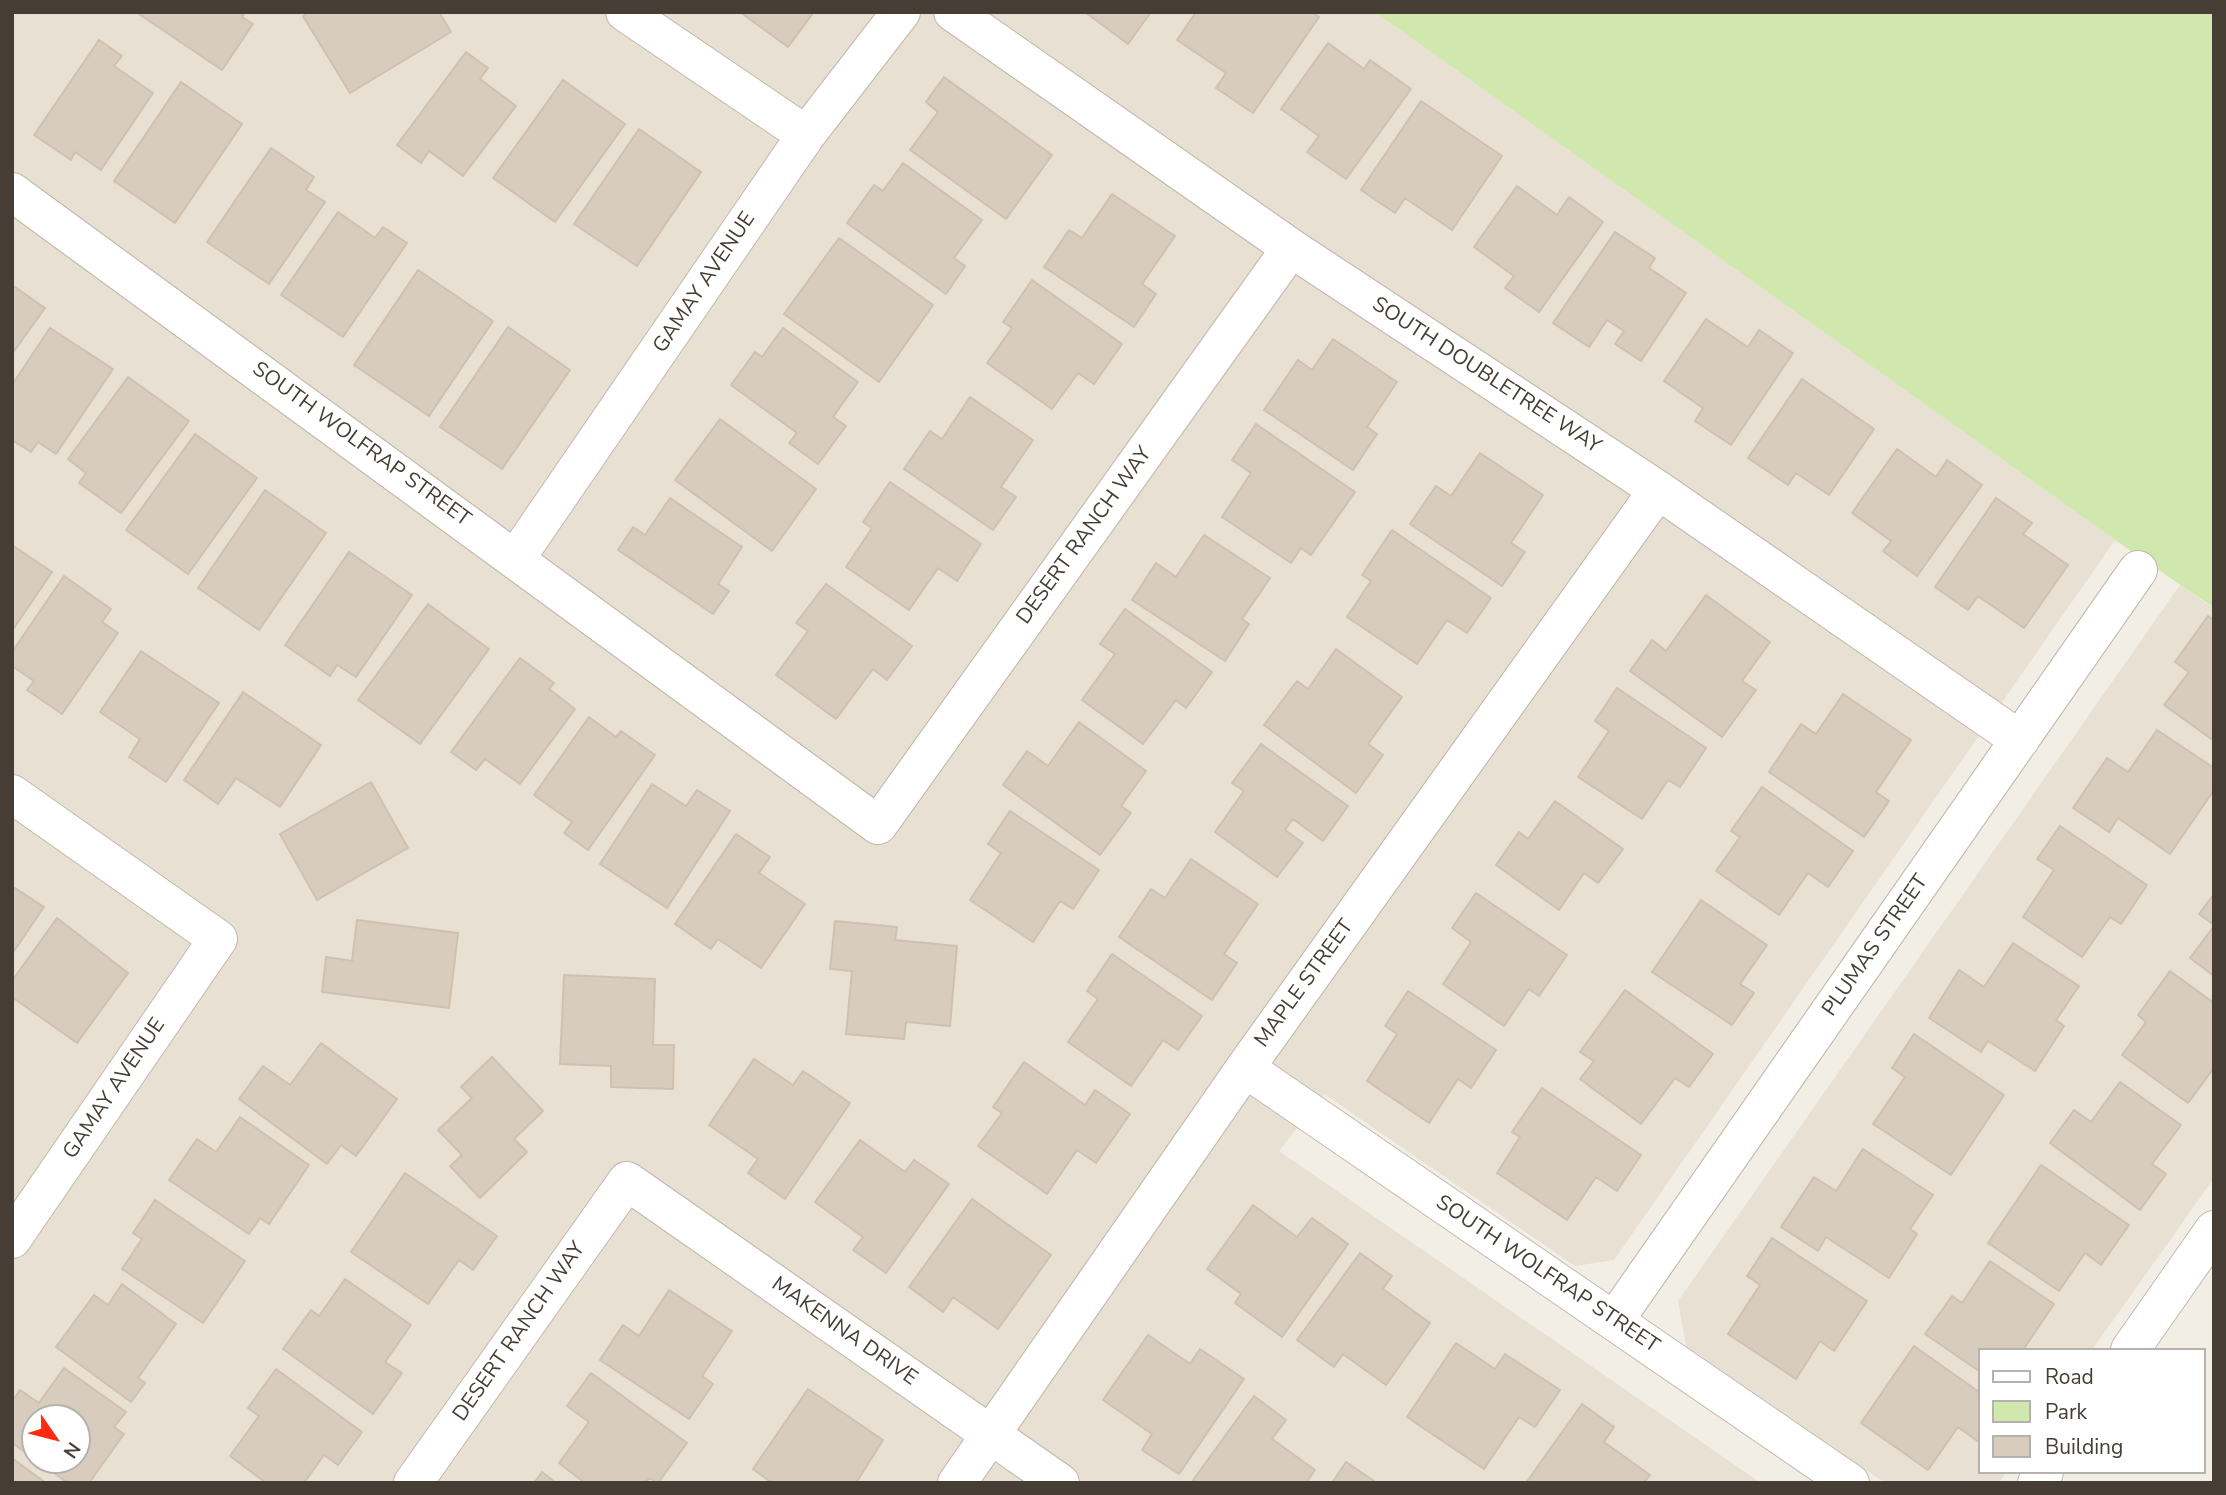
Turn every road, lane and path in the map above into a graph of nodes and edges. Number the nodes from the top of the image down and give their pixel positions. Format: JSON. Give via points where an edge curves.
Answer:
{"nodes":[{"id":1,"x":625,"y":12,"type":"edge"},
{"id":2,"x":901,"y":12,"type":"edge"},
{"id":3,"x":953,"y":12,"type":"edge"},
{"id":4,"x":806,"y":135,"type":"junction"},
{"id":5,"x":12,"y":192,"type":"edge"},
{"id":6,"x":1292,"y":248,"type":"junction"},
{"id":7,"x":1658,"y":490,"type":"junction"},
{"id":8,"x":516,"y":558,"type":"junction"},
{"id":9,"x":2138,"y":570,"type":"dead end"},
{"id":10,"x":2020,"y":740,"type":"junction"},
{"id":11,"x":12,"y":794,"type":"edge"},
{"id":12,"x":878,"y":825,"type":"joint"},
{"id":13,"x":1245,"y":1068,"type":"junction"},
{"id":14,"x":626,"y":1181,"type":"joint"},
{"id":15,"x":2214,"y":1230,"type":"edge"},
{"id":16,"x":12,"y":1239,"type":"edge"},
{"id":17,"x":1614,"y":1321,"type":"junction"},
{"id":18,"x":2131,"y":1348,"type":"edge"},
{"id":19,"x":991,"y":1434,"type":"junction"},
{"id":20,"x":413,"y":1483,"type":"edge"},
{"id":21,"x":957,"y":1483,"type":"edge"},
{"id":22,"x":1060,"y":1483,"type":"edge"},
{"id":23,"x":1850,"y":1483,"type":"edge"}],
"edges":[{"from":1,"to":4,"type":"street"},
{"from":2,"to":4,"type":"street","name":"GAMAY AVENUE"},
{"from":3,"to":6,"type":"street","name":"SOUTH DOUBLETREE WAY"},
{"from":4,"to":8,"type":"street","name":"GAMAY AVENUE"},
{"from":5,"to":8,"type":"street","name":"SOUTH WOLFRAP STREET"},
{"from":6,"to":7,"type":"street","name":"SOUTH DOUBLETREE WAY"},
{"from":6,"to":12,"type":"street","name":"DESERT RANCH WAY"},
{"from":7,"to":10,"type":"street","name":"SOUTH DOUBLETREE WAY"},
{"from":7,"to":13,"type":"street","name":"MAPLE STREET"},
{"from":8,"to":12,"type":"street","name":"SOUTH WOLFRAP STREET"},
{"from":9,"to":10,"type":"street","name":"PLUMAS STREET"},
{"from":10,"to":17,"type":"street","name":"PLUMAS STREET"},
{"from":11,"to":16,"type":"street","name":"GAMAY AVENUE","via":[[218,939]]},
{"from":13,"to":17,"type":"street","name":"SOUTH WOLFRAP STREET"},
{"from":13,"to":19,"type":"street","name":"MAPLE STREET"},
{"from":14,"to":19,"type":"street","name":"MAKENNA DRIVE"},
{"from":14,"to":20,"type":"street","name":"DESERT RANCH WAY"},
{"from":15,"to":18,"type":"street"},
{"from":17,"to":23,"type":"street","name":"SOUTH WOLFRAP STREET"},
{"from":19,"to":21,"type":"street","name":"MAPLE STREET"},
{"from":19,"to":22,"type":"street","name":"MAKENNA DRIVE"}]}
